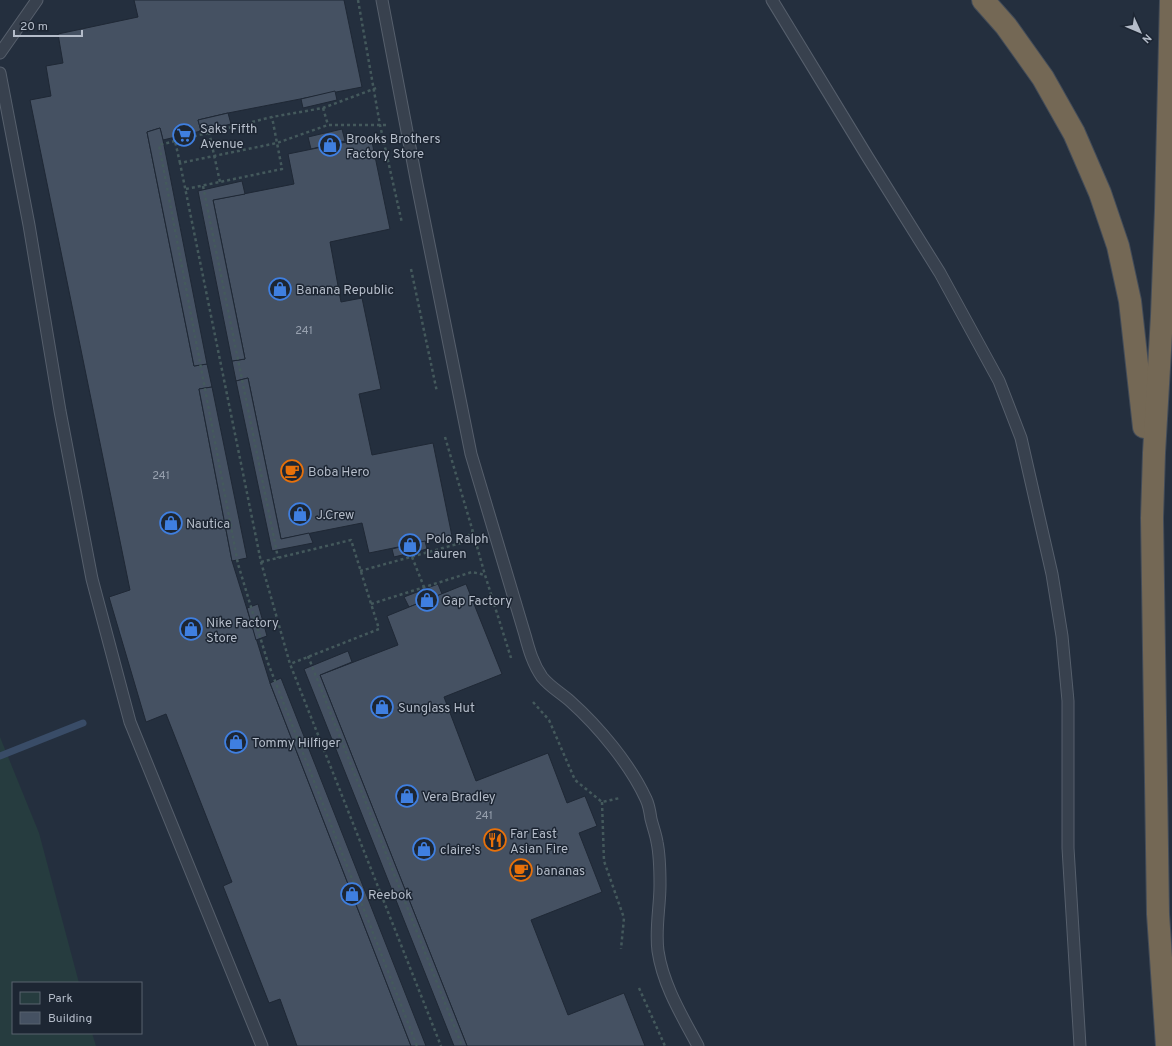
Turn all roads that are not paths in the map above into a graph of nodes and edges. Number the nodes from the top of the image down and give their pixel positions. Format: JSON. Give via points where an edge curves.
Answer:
{"nodes":[{"id":1,"x":37,"y":0,"type":"edge"},
{"id":2,"x":382,"y":0,"type":"edge"},
{"id":3,"x":772,"y":0,"type":"edge"},
{"id":4,"x":983,"y":0,"type":"edge"},
{"id":5,"x":1171,"y":0,"type":"edge"},
{"id":6,"x":0,"y":53,"type":"edge"},
{"id":7,"x":0,"y":73,"type":"edge"},
{"id":8,"x":1152,"y":518,"type":"junction"},
{"id":9,"x":262,"y":1046,"type":"edge"},
{"id":10,"x":698,"y":1046,"type":"edge"},
{"id":11,"x":1080,"y":1046,"type":"edge"},
{"id":12,"x":1167,"y":1046,"type":"edge"}],
"edges":[{"from":1,"to":6,"type":"lane"},
{"from":2,"to":10,"type":"lane","via":[[472,454],[533,662],[543,678],[570,700],[602,735],[631,772],[646,800],[658,844],[660,886],[656,929],[662,972]]},
{"from":3,"to":11,"type":"lane","via":[[940,273],[999,381],[1020,438],[1052,574],[1062,636],[1068,701],[1068,848]]},
{"from":4,"to":8,"type":"highway","via":[[1006,26],[1043,78],[1074,133],[1102,199],[1118,246],[1130,301]]},
{"from":5,"to":8,"type":"highway","via":[[1166,210]]},
{"from":7,"to":9,"type":"lane","via":[[92,579],[130,722]]},
{"from":8,"to":12,"type":"highway","via":[[1158,914]]}]}
